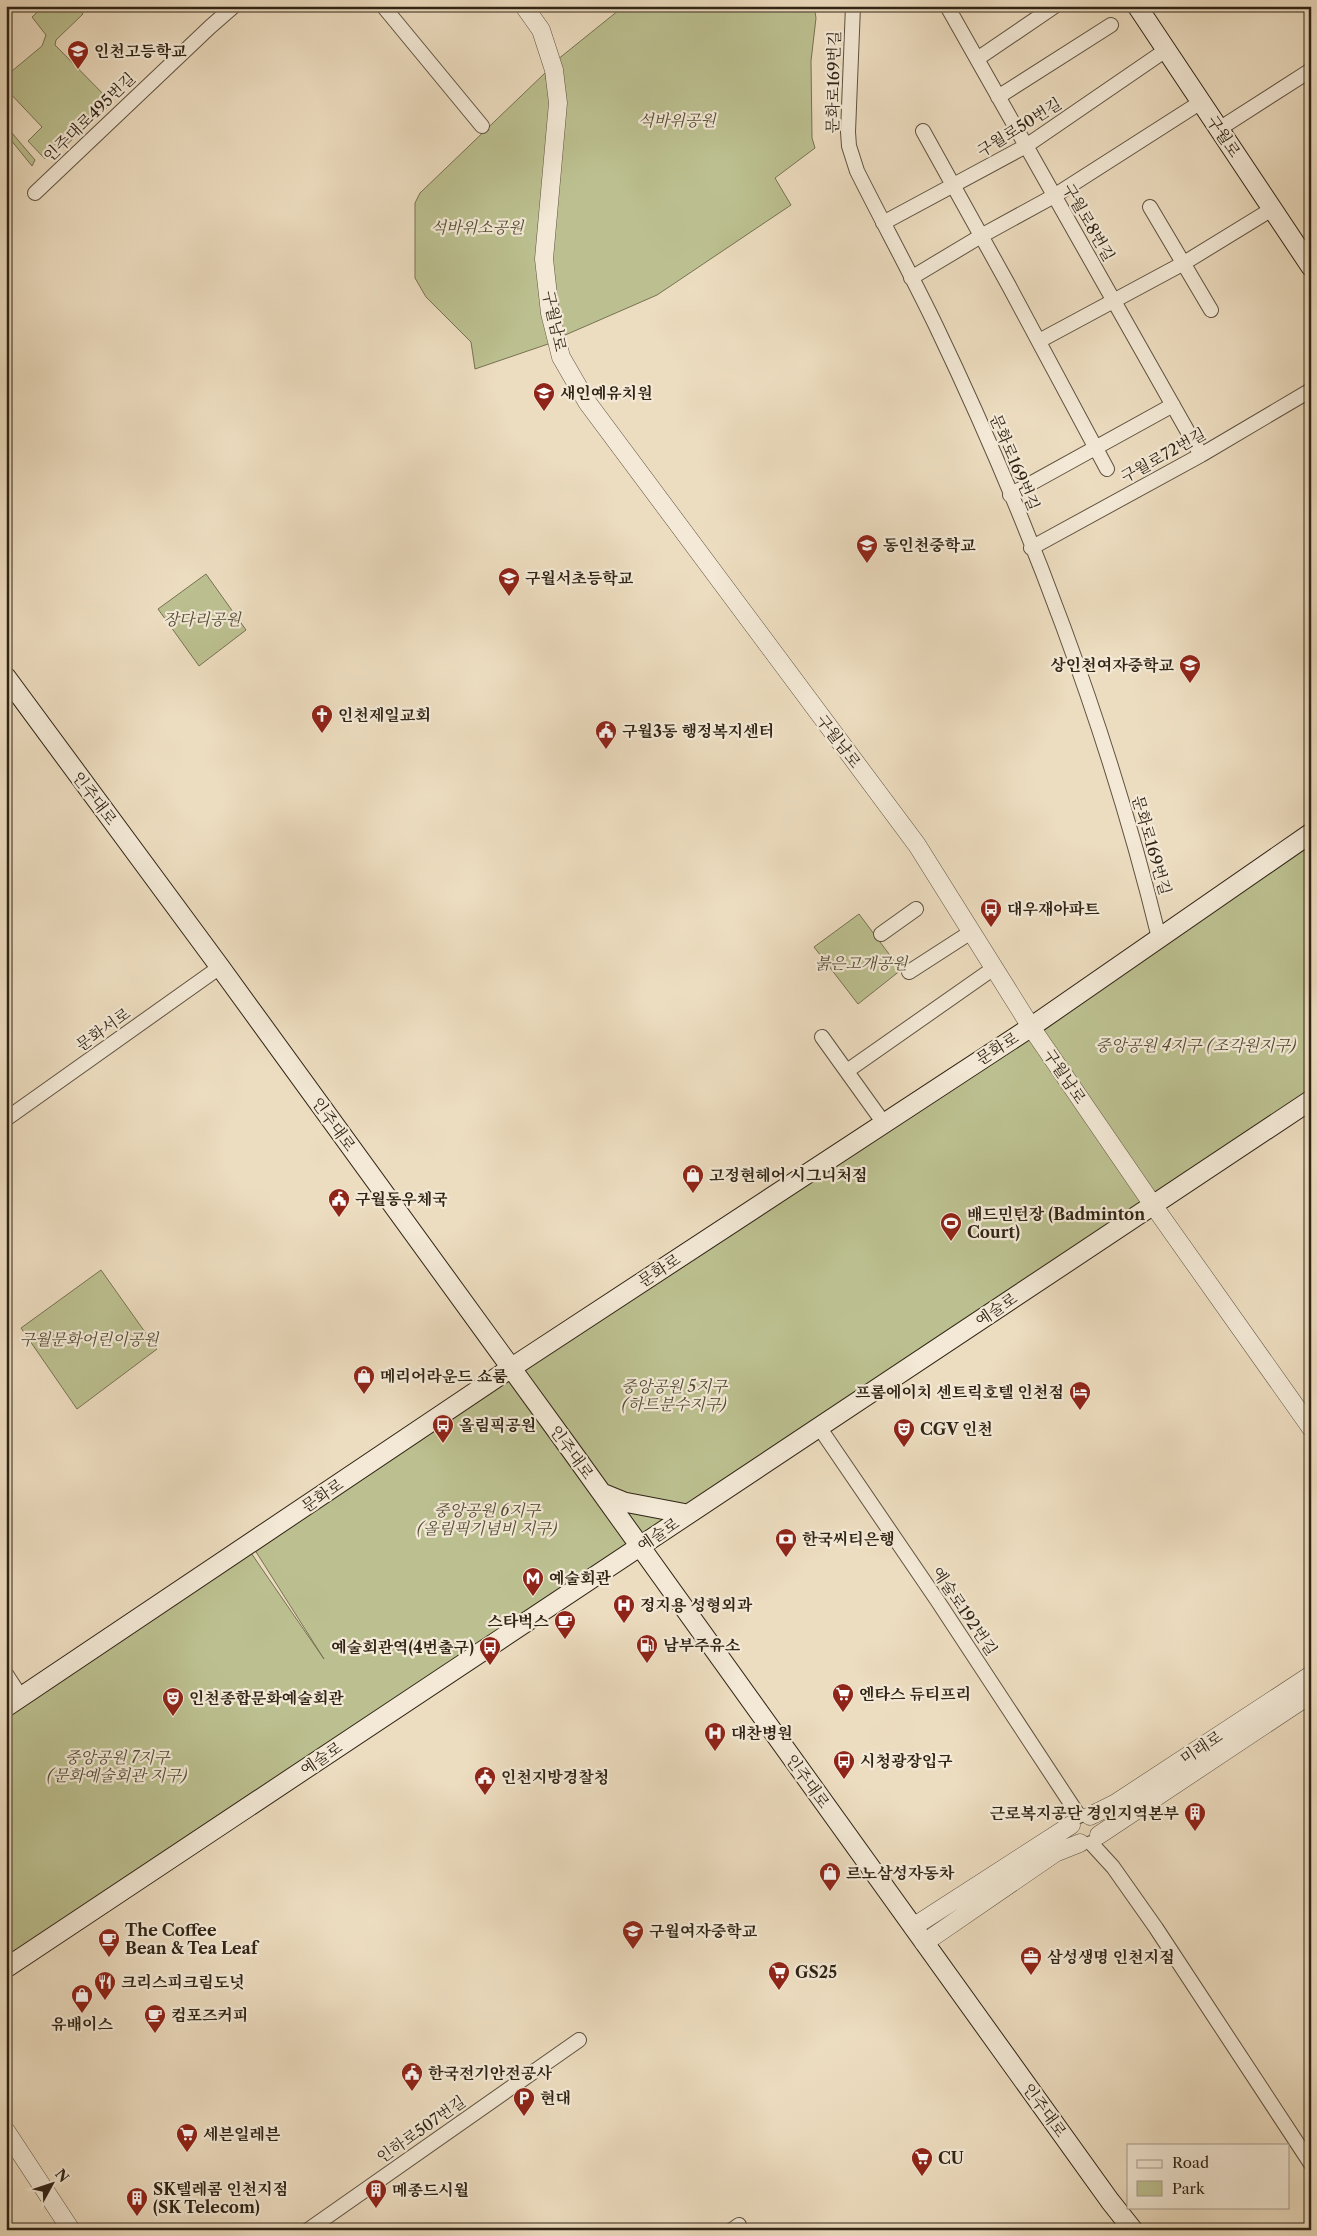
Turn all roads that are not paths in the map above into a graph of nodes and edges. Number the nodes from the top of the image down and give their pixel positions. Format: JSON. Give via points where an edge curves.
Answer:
{"nodes":[{"id":1,"x":234,"y":6,"type":"edge"},
{"id":2,"x":383,"y":6,"type":"edge"},
{"id":3,"x":524,"y":6,"type":"edge"},
{"id":4,"x":853,"y":6,"type":"edge"},
{"id":5,"x":947,"y":6,"type":"edge"},
{"id":6,"x":1055,"y":6,"type":"edge"},
{"id":7,"x":1137,"y":6,"type":"edge"},
{"id":8,"x":1111,"y":25,"type":"dead end"},
{"id":9,"x":1166,"y":50,"type":"junction"},
{"id":10,"x":977,"y":59,"type":"junction"},
{"id":11,"x":1311,"y":70,"type":"edge"},
{"id":12,"x":998,"y":97,"type":"junction"},
{"id":13,"x":1201,"y":102,"type":"junction"},
{"id":14,"x":482,"y":126,"type":"dead end"},
{"id":15,"x":1219,"y":129,"type":"junction"},
{"id":16,"x":923,"y":131,"type":"dead end"},
{"id":17,"x":1026,"y":146,"type":"junction"},
{"id":18,"x":953,"y":186,"type":"junction"},
{"id":19,"x":35,"y":193,"type":"dead end"},
{"id":20,"x":1054,"y":196,"type":"junction"},
{"id":21,"x":1150,"y":207,"type":"dead end"},
{"id":22,"x":1272,"y":209,"type":"junction"},
{"id":23,"x":883,"y":223,"type":"junction"},
{"id":24,"x":981,"y":236,"type":"junction"},
{"id":25,"x":1184,"y":263,"type":"junction"},
{"id":26,"x":1311,"y":267,"type":"edge"},
{"id":27,"x":912,"y":278,"type":"junction"},
{"id":28,"x":1114,"y":301,"type":"junction"},
{"id":29,"x":1211,"y":310,"type":"dead end"},
{"id":30,"x":1039,"y":341,"type":"junction"},
{"id":31,"x":1311,"y":390,"type":"edge"},
{"id":32,"x":1172,"y":405,"type":"junction"},
{"id":33,"x":1096,"y":449,"type":"junction"},
{"id":34,"x":1201,"y":454,"type":"junction"},
{"id":35,"x":1107,"y":469,"type":"dead end"},
{"id":36,"x":1010,"y":495,"type":"junction"},
{"id":37,"x":1031,"y":548,"type":"junction"},
{"id":38,"x":6,"y":677,"type":"edge"},
{"id":39,"x":1311,"y":833,"type":"edge"},
{"id":40,"x":916,"y":909,"type":"dead end"},
{"id":41,"x":971,"y":932,"type":"junction"},
{"id":42,"x":881,"y":934,"type":"dead end"},
{"id":43,"x":1159,"y":938,"type":"junction"},
{"id":44,"x":220,"y":967,"type":"junction"},
{"id":45,"x":994,"y":968,"type":"junction"},
{"id":46,"x":909,"y":972,"type":"dead end"},
{"id":47,"x":1031,"y":1026,"type":"junction"},
{"id":48,"x":822,"y":1037,"type":"dead end"},
{"id":49,"x":847,"y":1071,"type":"junction"},
{"id":50,"x":1311,"y":1100,"type":"edge"},
{"id":51,"x":6,"y":1119,"type":"edge"},
{"id":52,"x":884,"y":1122,"type":"junction"},
{"id":53,"x":1153,"y":1205,"type":"junction"},
{"id":54,"x":511,"y":1368,"type":"junction"},
{"id":55,"x":819,"y":1427,"type":"junction"},
{"id":56,"x":1311,"y":1428,"type":"edge"},
{"id":57,"x":602,"y":1494,"type":"junction"},
{"id":58,"x":687,"y":1514,"type":"junction"},
{"id":59,"x":640,"y":1546,"type":"junction"},
{"id":60,"x":6,"y":1674,"type":"edge"},
{"id":61,"x":1311,"y":1676,"type":"edge"},
{"id":62,"x":1311,"y":1694,"type":"edge"},
{"id":63,"x":14,"y":1702,"type":"edge"},
{"id":64,"x":1080,"y":1819,"type":"junction"},
{"id":65,"x":1090,"y":1840,"type":"junction"},
{"id":66,"x":913,"y":1927,"type":"junction"},
{"id":67,"x":924,"y":1943,"type":"junction"},
{"id":68,"x":6,"y":1968,"type":"edge"},
{"id":69,"x":578,"y":2040,"type":"dead end"},
{"id":70,"x":6,"y":2131,"type":"edge"},
{"id":71,"x":1311,"y":2164,"type":"edge"},
{"id":72,"x":71,"y":2230,"type":"edge"},
{"id":73,"x":308,"y":2230,"type":"edge"},
{"id":74,"x":1133,"y":2230,"type":"edge"}],
"edges":[{"from":1,"to":19,"type":"street","name":"인주대로495번길"},
{"from":2,"to":14,"type":"street"},
{"from":3,"to":41,"type":"street","name":"구월남로","via":[[541,30],[554,70],[558,103],[544,259],[550,313],[561,357],[587,402],[917,846]]},
{"from":4,"to":23,"type":"street","name":"문화로169번길","via":[[849,146],[857,171]]},
{"from":5,"to":10,"type":"street","name":"구월로8번길"},
{"from":6,"to":10,"type":"street"},
{"from":7,"to":9,"type":"main road","name":"구월로"},
{"from":8,"to":12,"type":"street"},
{"from":9,"to":13,"type":"main road","name":"구월로"},
{"from":9,"to":17,"type":"street","name":"구월로50번길"},
{"from":10,"to":12,"type":"street","name":"구월로8번길"},
{"from":11,"to":15,"type":"street"},
{"from":12,"to":17,"type":"street","name":"구월로8번길"},
{"from":13,"to":15,"type":"main road","name":"구월로"},
{"from":13,"to":20,"type":"street"},
{"from":15,"to":22,"type":"main road","name":"구월로"},
{"from":16,"to":18,"type":"street"},
{"from":17,"to":18,"type":"street","name":"구월로50번길"},
{"from":17,"to":20,"type":"street","name":"구월로8번길"},
{"from":18,"to":23,"type":"street","name":"구월로50번길"},
{"from":18,"to":24,"type":"street"},
{"from":20,"to":24,"type":"street"},
{"from":20,"to":28,"type":"street","name":"구월로8번길"},
{"from":21,"to":25,"type":"street"},
{"from":22,"to":25,"type":"street"},
{"from":22,"to":26,"type":"main road","name":"구월로"},
{"from":23,"to":27,"type":"street","name":"문화로169번길"},
{"from":24,"to":27,"type":"street"},
{"from":24,"to":30,"type":"street"},
{"from":25,"to":28,"type":"street"},
{"from":25,"to":29,"type":"street"},
{"from":27,"to":36,"type":"street","name":"문화로169번길"},
{"from":28,"to":30,"type":"street"},
{"from":28,"to":32,"type":"street","name":"구월로8번길"},
{"from":30,"to":33,"type":"street"},
{"from":31,"to":34,"type":"street","name":"구월로72번길"},
{"from":32,"to":33,"type":"street"},
{"from":32,"to":34,"type":"street","name":"구월로8번길"},
{"from":33,"to":35,"type":"street"},
{"from":33,"to":36,"type":"street"},
{"from":34,"to":37,"type":"street","name":"구월로72번길"},
{"from":36,"to":37,"type":"street","name":"문화로169번길"},
{"from":37,"to":43,"type":"street","name":"문화로169번길","via":[[1116,785]]},
{"from":38,"to":44,"type":"main road","name":"인주대로"},
{"from":39,"to":43,"type":"main road","name":"문화로"},
{"from":40,"to":42,"type":"street"},
{"from":41,"to":45,"type":"street","name":"구월남로"},
{"from":41,"to":46,"type":"street"},
{"from":43,"to":47,"type":"main road","name":"문화로"},
{"from":44,"to":51,"type":"street","name":"문화서로"},
{"from":44,"to":54,"type":"main road","name":"인주대로"},
{"from":45,"to":47,"type":"street","name":"구월남로"},
{"from":45,"to":49,"type":"street"},
{"from":47,"to":52,"type":"main road","name":"문화로"},
{"from":47,"to":53,"type":"street","name":"구월남로"},
{"from":48,"to":49,"type":"street"},
{"from":49,"to":52,"type":"street"},
{"from":50,"to":53,"type":"main road","name":"예술로"},
{"from":52,"to":54,"type":"main road","name":"문화로"},
{"from":53,"to":55,"type":"main road","name":"예술로"},
{"from":53,"to":56,"type":"street","name":"구월남로"},
{"from":54,"to":57,"type":"main road","name":"인주대로"},
{"from":54,"to":63,"type":"main road","name":"문화로"},
{"from":55,"to":58,"type":"main road","name":"예술로"},
{"from":55,"to":64,"type":"street","name":"예술로192번길"},
{"from":57,"to":58,"type":"main road","via":[[624,1502]]},
{"from":57,"to":59,"type":"main road","name":"인주대로"},
{"from":58,"to":59,"type":"main road","name":"예술로"},
{"from":59,"to":66,"type":"main road","name":"인주대로"},
{"from":59,"to":68,"type":"main road","name":"예술로"},
{"from":60,"to":63,"type":"street"},
{"from":61,"to":64,"type":"street","name":"미래로","via":[[1116,1804]]},
{"from":62,"to":65,"type":"street","name":"미래로"},
{"from":64,"to":65,"type":"street","via":[[1098,1823]]},
{"from":64,"to":65,"type":"street","via":[[1072,1836]]},
{"from":64,"to":66,"type":"street","name":"미래로"},
{"from":65,"to":67,"type":"street","name":"미래로","via":[[1054,1853]]},
{"from":65,"to":71,"type":"street","via":[[1156,1928]]},
{"from":66,"to":67,"type":"main road","name":"인주대로"},
{"from":67,"to":74,"type":"main road","name":"인주대로"},
{"from":69,"to":73,"type":"street","name":"인하로507번길"},
{"from":70,"to":72,"type":"street"}]}
